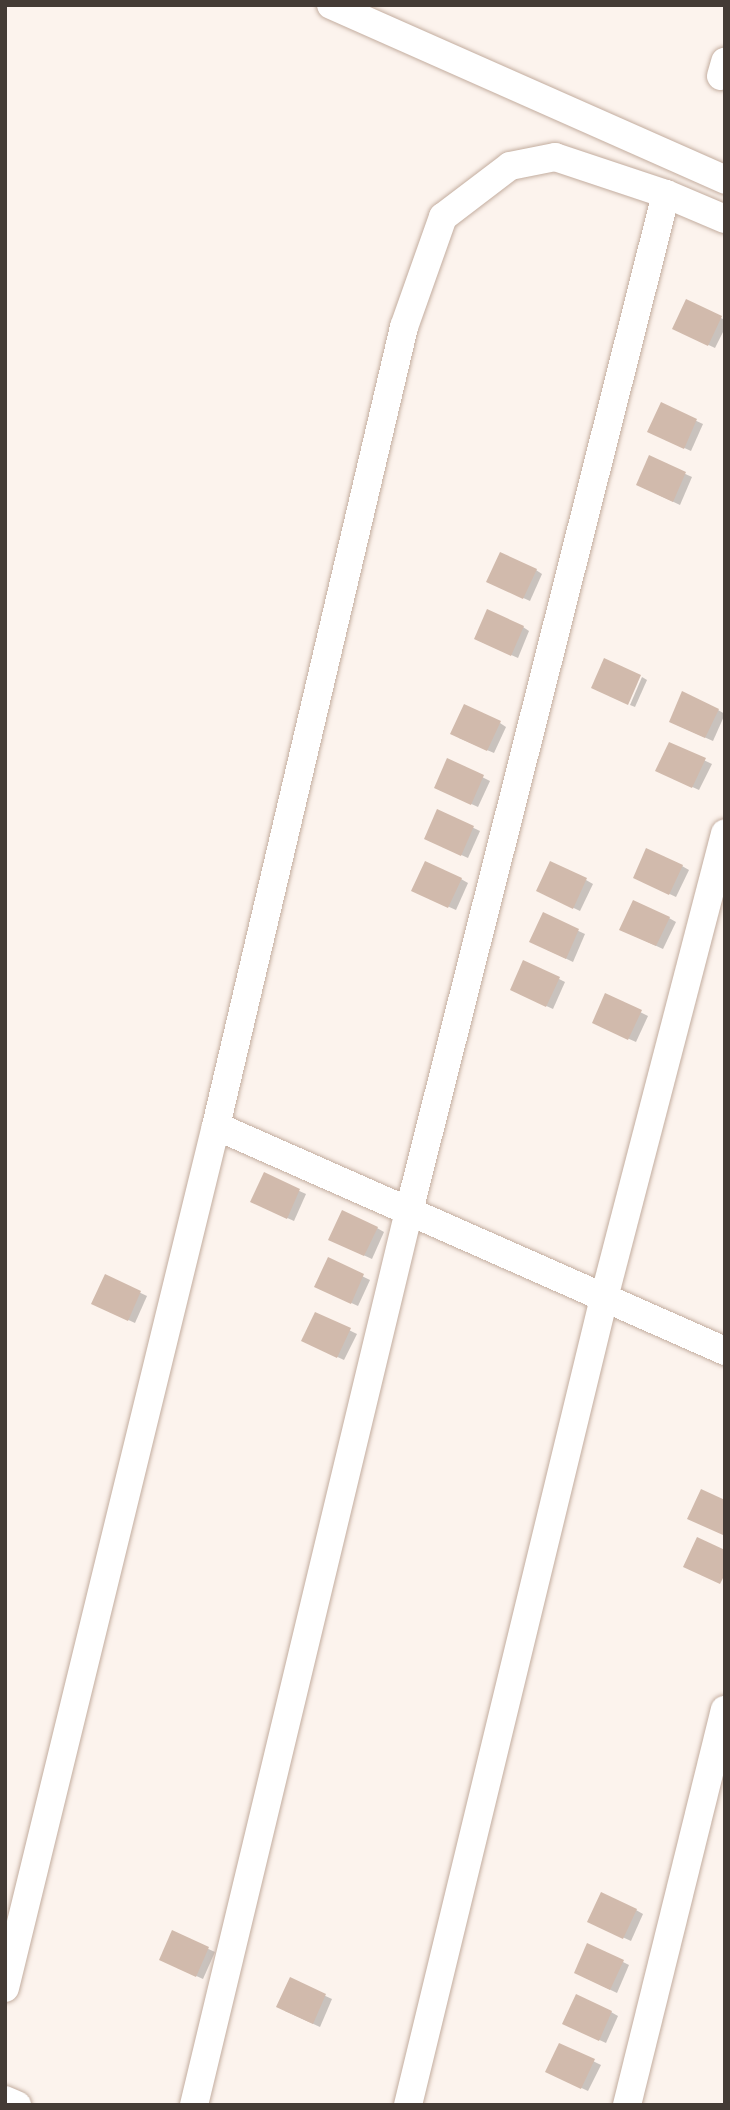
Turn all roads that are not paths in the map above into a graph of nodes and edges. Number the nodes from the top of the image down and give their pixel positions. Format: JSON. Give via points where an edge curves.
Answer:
{"nodes":[{"id":1,"x":331,"y":5,"type":"edge"},
{"id":2,"x":725,"y":180,"type":"edge"},
{"id":3,"x":666,"y":194,"type":"junction"},
{"id":4,"x":725,"y":219,"type":"edge"},
{"id":5,"x":725,"y":833,"type":"edge"},
{"id":6,"x":216,"y":1126,"type":"junction"},
{"id":7,"x":409,"y":1212,"type":"junction"},
{"id":8,"x":604,"y":1298,"type":"junction"},
{"id":9,"x":725,"y":1351,"type":"edge"},
{"id":10,"x":725,"y":1710,"type":"edge"},
{"id":11,"x":5,"y":1988,"type":"edge"},
{"id":12,"x":5,"y":2100,"type":"edge"},
{"id":13,"x":17,"y":2105,"type":"edge"},
{"id":14,"x":194,"y":2105,"type":"edge"},
{"id":15,"x":408,"y":2105,"type":"edge"},
{"id":16,"x":627,"y":2105,"type":"edge"}],
"edges":[{"from":1,"to":2,"type":"street"},
{"from":3,"to":4,"type":"street"},
{"from":3,"to":6,"type":"street","via":[[555,157],[510,166],[443,217],[404,327]]},
{"from":3,"to":7,"type":"street"},
{"from":5,"to":8,"type":"street"},
{"from":6,"to":7,"type":"street"},
{"from":6,"to":11,"type":"street"},
{"from":7,"to":8,"type":"street"},
{"from":7,"to":14,"type":"street"},
{"from":8,"to":9,"type":"street"},
{"from":8,"to":15,"type":"street"},
{"from":10,"to":16,"type":"street"},
{"from":12,"to":13,"type":"street"}]}
